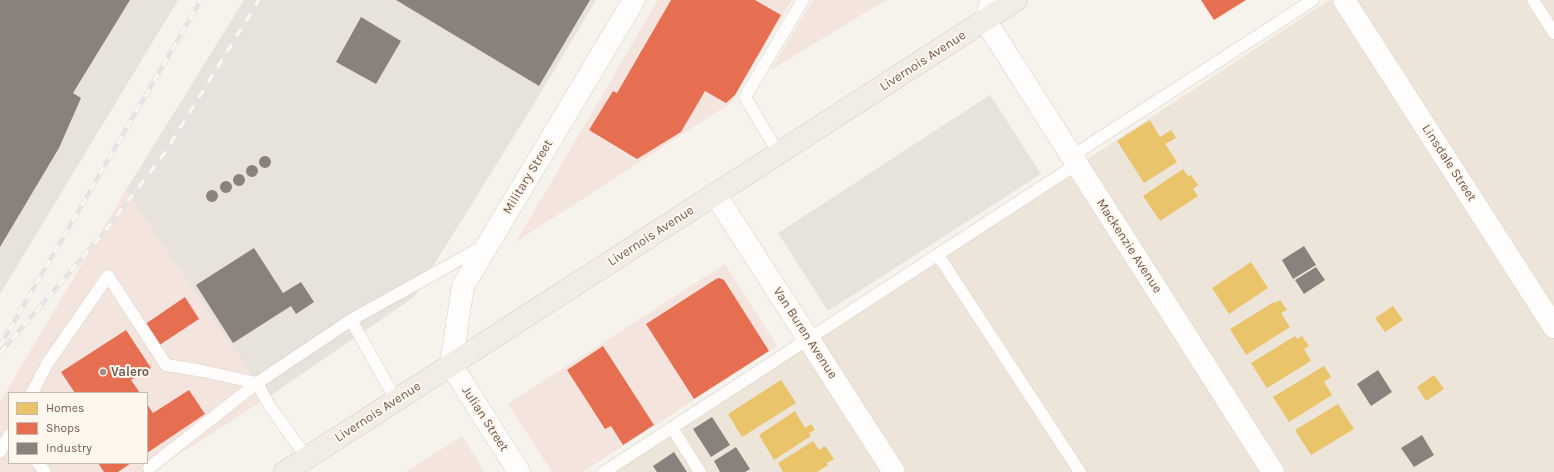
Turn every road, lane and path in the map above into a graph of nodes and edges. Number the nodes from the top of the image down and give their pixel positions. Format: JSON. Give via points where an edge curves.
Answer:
{"nodes":[{"id":1,"x":634,"y":0,"type":"edge"},
{"id":2,"x":803,"y":0,"type":"edge"},
{"id":3,"x":1016,"y":0,"type":"edge"},
{"id":4,"x":1313,"y":0,"type":"edge"},
{"id":5,"x":1344,"y":0,"type":"edge"},
{"id":6,"x":1533,"y":0,"type":"edge"},
{"id":7,"x":989,"y":10,"type":"edge"},
{"id":8,"x":1554,"y":33,"type":"edge"},
{"id":9,"x":779,"y":154,"type":"junction"},
{"id":10,"x":1074,"y":160,"type":"junction"},
{"id":11,"x":715,"y":194,"type":"junction"},
{"id":12,"x":488,"y":244,"type":"junction"},
{"id":13,"x":938,"y":255,"type":"junction"},
{"id":14,"x":351,"y":320,"type":"junction"},
{"id":15,"x":1554,"y":327,"type":"edge"},
{"id":16,"x":809,"y":339,"type":"junction"},
{"id":17,"x":450,"y":365,"type":"junction"},
{"id":18,"x":257,"y":383,"type":"junction"},
{"id":19,"x":33,"y":392,"type":"edge"},
{"id":20,"x":396,"y":400,"type":"junction"},
{"id":21,"x":672,"y":428,"type":"junction"},
{"id":22,"x":8,"y":437,"type":"edge"},
{"id":23,"x":0,"y":452,"type":"edge"},
{"id":24,"x":307,"y":458,"type":"junction"},
{"id":25,"x":39,"y":464,"type":"edge"},
{"id":26,"x":148,"y":471,"type":"edge"},
{"id":27,"x":45,"y":472,"type":"edge"},
{"id":28,"x":285,"y":472,"type":"edge"},
{"id":29,"x":519,"y":472,"type":"edge"},
{"id":30,"x":604,"y":472,"type":"edge"},
{"id":31,"x":700,"y":472,"type":"edge"},
{"id":32,"x":894,"y":472,"type":"edge"},
{"id":33,"x":1080,"y":472,"type":"edge"},
{"id":34,"x":1273,"y":472,"type":"edge"}],
"edges":[{"from":1,"to":12,"type":"street","name":"Military Street"},
{"from":2,"to":9,"type":"lane","via":[[745,97]]},
{"from":3,"to":7,"type":"main road","name":"Livernois Avenue"},
{"from":4,"to":10,"type":"lane"},
{"from":5,"to":15,"type":"street","name":"Linsdale Street"},
{"from":6,"to":8,"type":"lane"},
{"from":7,"to":9,"type":"main road","name":"Livernois Avenue"},
{"from":7,"to":10,"type":"street","name":"Mackenzie Avenue"},
{"from":9,"to":11,"type":"main road","name":"Livernois Avenue"},
{"from":10,"to":13,"type":"lane"},
{"from":10,"to":34,"type":"street","name":"Mackenzie Avenue"},
{"from":11,"to":16,"type":"street","name":"Van Buren Avenue"},
{"from":11,"to":17,"type":"main road","name":"Livernois Avenue"},
{"from":12,"to":14,"type":"lane"},
{"from":12,"to":17,"type":"street","name":"Military Street","via":[[463,286]]},
{"from":13,"to":16,"type":"lane"},
{"from":13,"to":33,"type":"lane"},
{"from":14,"to":18,"type":"lane"},
{"from":14,"to":20,"type":"lane"},
{"from":16,"to":21,"type":"lane"},
{"from":16,"to":32,"type":"street","name":"Van Buren Avenue"},
{"from":17,"to":20,"type":"main road","name":"Livernois Avenue"},
{"from":17,"to":29,"type":"street","name":"Julian Street"},
{"from":18,"to":19,"type":"lane","via":[[166,365],[108,276],[47,364]]},
{"from":18,"to":24,"type":"lane","via":[[269,405]]},
{"from":18,"to":26,"type":"lane"},
{"from":20,"to":24,"type":"main road","name":"Livernois Avenue"},
{"from":21,"to":30,"type":"lane"},
{"from":21,"to":31,"type":"lane"},
{"from":22,"to":23,"type":"lane"},
{"from":24,"to":28,"type":"main road","name":"Livernois Avenue"},
{"from":25,"to":27,"type":"lane"}]}
